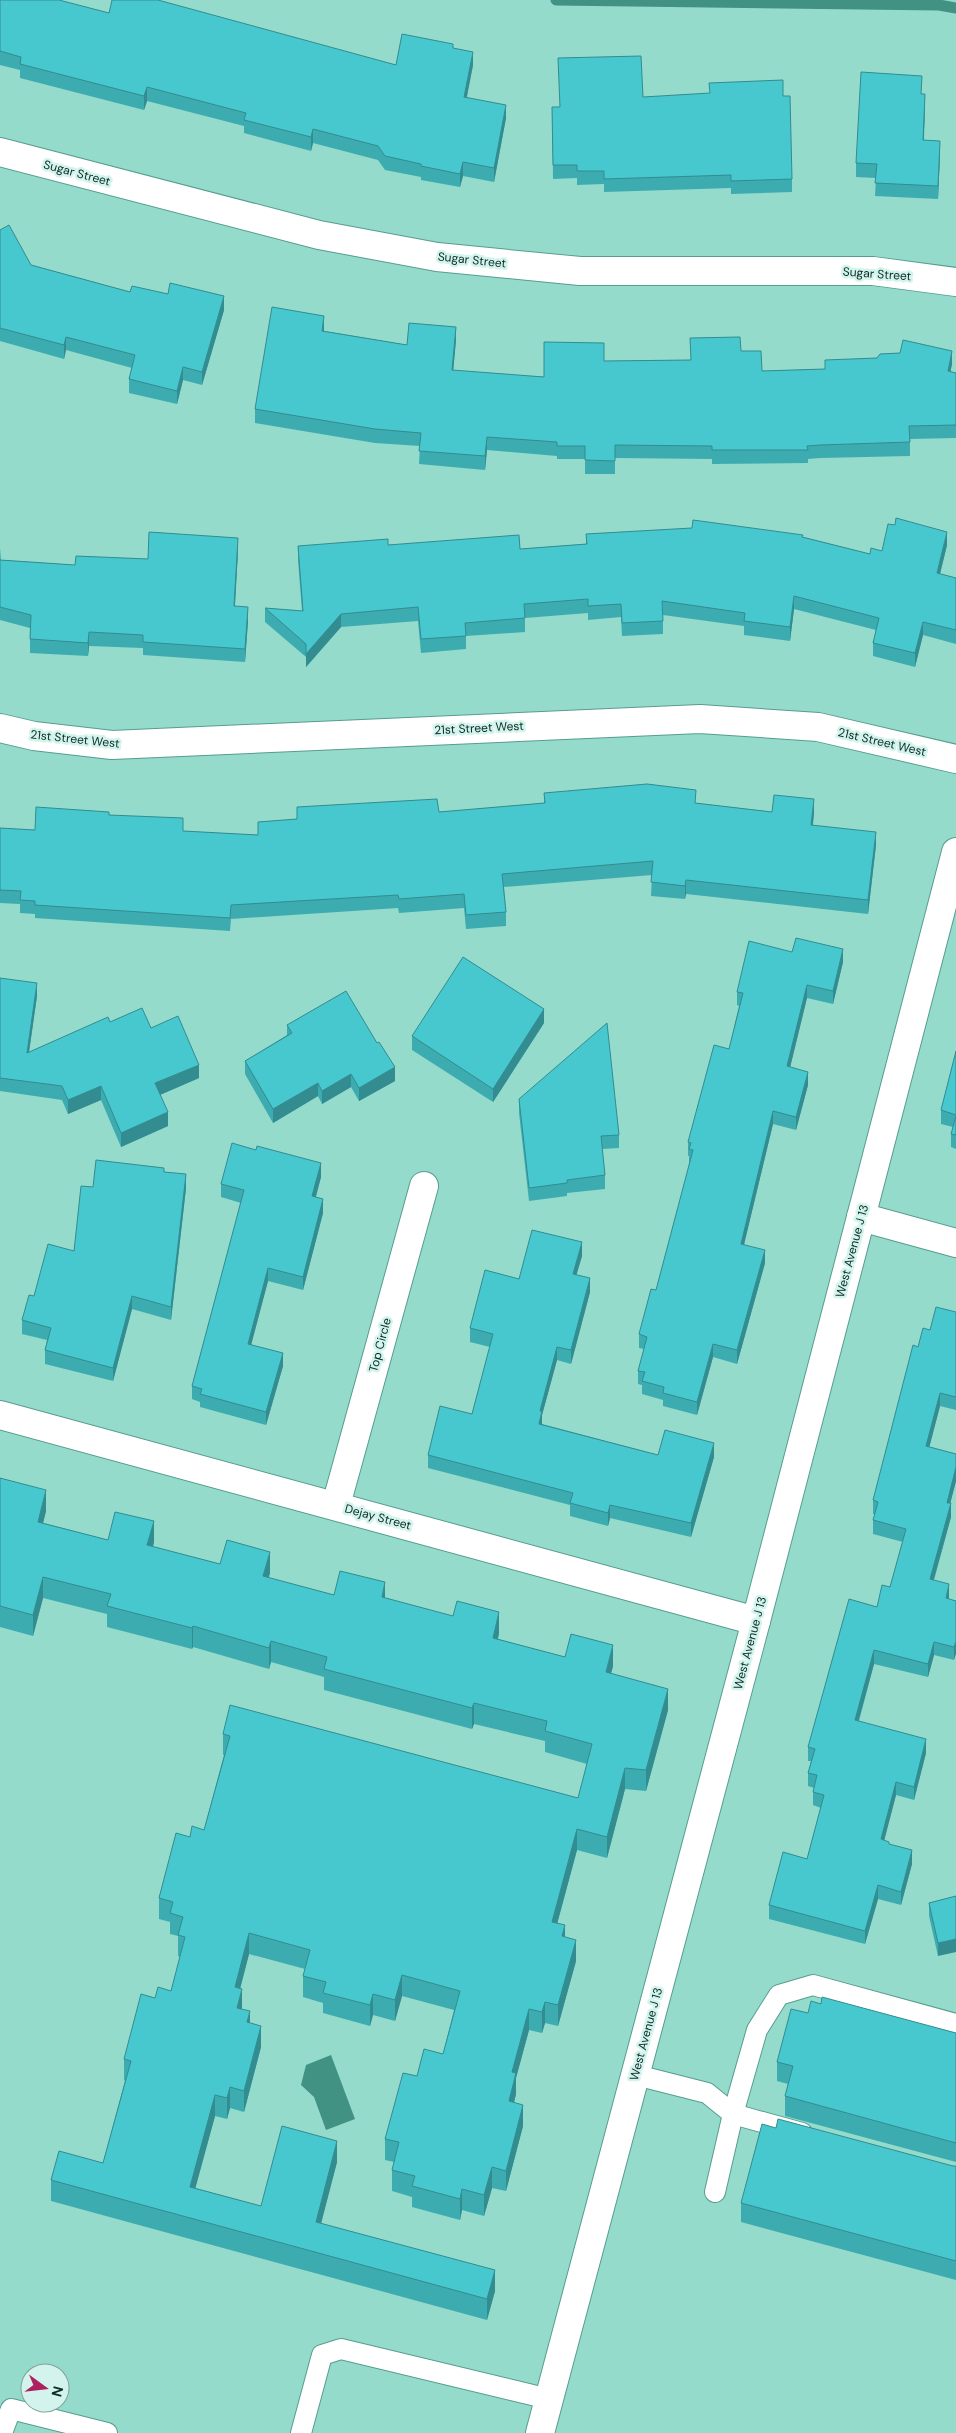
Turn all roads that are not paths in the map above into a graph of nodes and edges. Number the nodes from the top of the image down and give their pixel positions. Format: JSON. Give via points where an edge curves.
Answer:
{"nodes":[{"id":1,"x":0,"y":152,"type":"edge"},
{"id":2,"x":956,"y":282,"type":"edge"},
{"id":3,"x":0,"y":728,"type":"edge"},
{"id":4,"x":956,"y":759,"type":"edge"},
{"id":5,"x":956,"y":852,"type":"edge"},
{"id":6,"x":424,"y":1186,"type":"dead end"},
{"id":7,"x":861,"y":1217,"type":"junction"},
{"id":8,"x":956,"y":1243,"type":"edge"},
{"id":9,"x":0,"y":1415,"type":"edge"},
{"id":10,"x":336,"y":1505,"type":"junction"},
{"id":11,"x":756,"y":1621,"type":"junction"},
{"id":12,"x":956,"y":2024,"type":"edge"},
{"id":13,"x":636,"y":2075,"type":"junction"},
{"id":14,"x":733,"y":2114,"type":"junction"},
{"id":15,"x":817,"y":2136,"type":"edge"},
{"id":16,"x":715,"y":2192,"type":"dead end"},
{"id":17,"x":549,"y":2399,"type":"junction"},
{"id":18,"x":2,"y":2433,"type":"edge"},
{"id":19,"x":107,"y":2433,"type":"edge"},
{"id":20,"x":301,"y":2433,"type":"edge"},
{"id":21,"x":540,"y":2433,"type":"edge"}],
"edges":[{"from":1,"to":2,"type":"street","name":"Sugar Street","via":[[319,236],[437,257],[580,270],[873,271]]},
{"from":3,"to":4,"type":"street","name":"21st Street West","via":[[34,736],[112,745],[700,719],[818,727]]},
{"from":5,"to":7,"type":"street","name":"West Avenue J 13"},
{"from":6,"to":10,"type":"street","name":"Top Circle"},
{"from":7,"to":8,"type":"street"},
{"from":7,"to":11,"type":"street","name":"West Avenue J 13"},
{"from":9,"to":10,"type":"street","name":"Dejay Street"},
{"from":10,"to":11,"type":"street","name":"Dejay Street"},
{"from":11,"to":13,"type":"street","name":"West Avenue J 13"},
{"from":12,"to":14,"type":"lane","via":[[813,1985],[779,1994],[757,2030]]},
{"from":13,"to":14,"type":"lane","via":[[707,2093]]},
{"from":13,"to":17,"type":"street","name":"West Avenue J 13"},
{"from":14,"to":15,"type":"lane"},
{"from":14,"to":16,"type":"lane"},
{"from":17,"to":20,"type":"lane","via":[[341,2349],[322,2355]]},
{"from":17,"to":21,"type":"street","name":"West Avenue J 13"},
{"from":18,"to":19,"type":"lane","via":[[11,2409]]}]}
